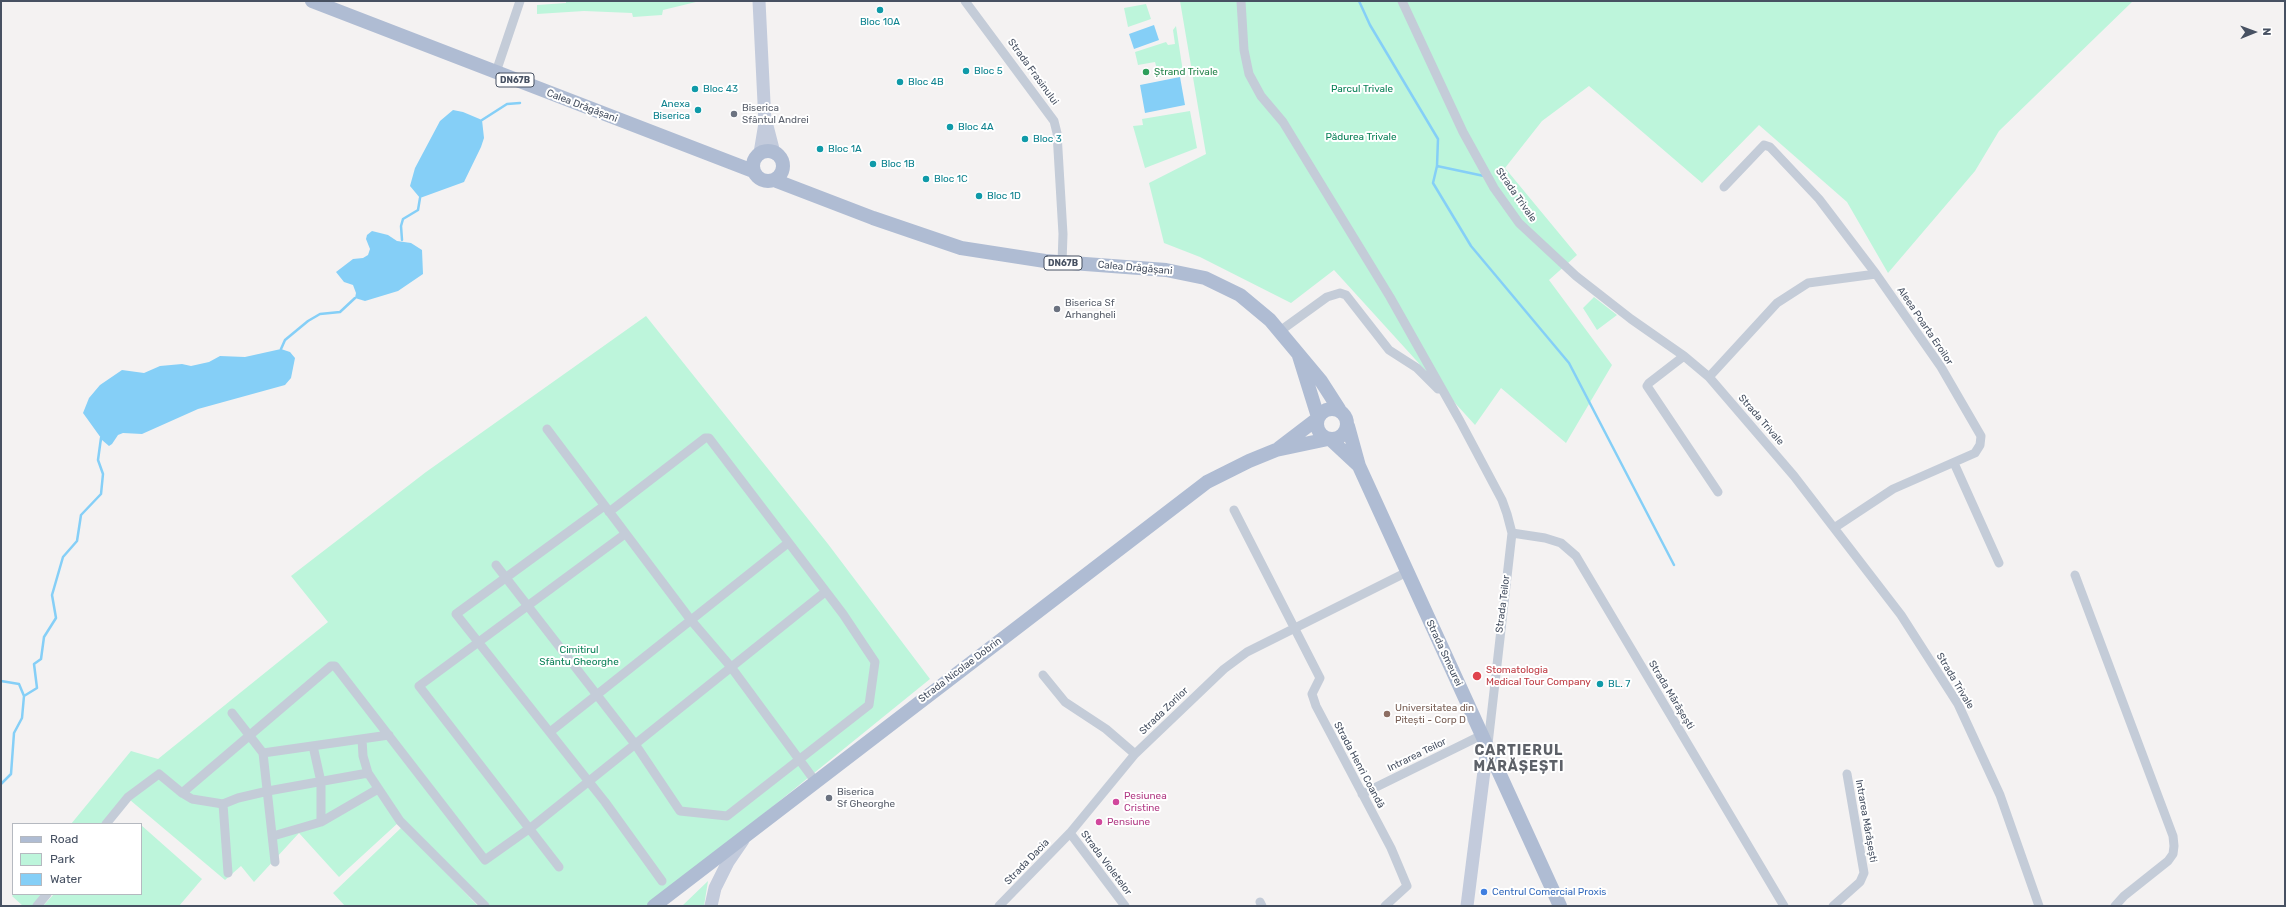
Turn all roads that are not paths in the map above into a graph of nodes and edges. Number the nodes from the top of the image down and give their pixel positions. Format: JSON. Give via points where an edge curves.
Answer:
{"nodes":[{"id":1,"x":312,"y":1,"type":"edge"},
{"id":2,"x":520,"y":1,"type":"edge"},
{"id":3,"x":760,"y":1,"type":"edge"},
{"id":4,"x":965,"y":1,"type":"edge"},
{"id":5,"x":1241,"y":1,"type":"edge"},
{"id":6,"x":1402,"y":1,"type":"edge"},
{"id":7,"x":496,"y":72,"type":"junction"},
{"id":8,"x":761,"y":159,"type":"junction"},
{"id":9,"x":778,"y":174,"type":"junction"},
{"id":10,"x":1724,"y":187,"type":"dead end"},
{"id":11,"x":1062,"y":262,"type":"junction"},
{"id":12,"x":1876,"y":274,"type":"junction"},
{"id":13,"x":1280,"y":331,"type":"junction"},
{"id":14,"x":1297,"y":350,"type":"junction"},
{"id":15,"x":1684,"y":356,"type":"junction"},
{"id":16,"x":1709,"y":377,"type":"junction"},
{"id":17,"x":1447,"y":400,"type":"junction"},
{"id":18,"x":1339,"y":409,"type":"junction"},
{"id":19,"x":1318,"y":418,"type":"junction"},
{"id":20,"x":1348,"y":426,"type":"junction"},
{"id":21,"x":547,"y":429,"type":"dead end"},
{"id":22,"x":1329,"y":439,"type":"junction"},
{"id":23,"x":1276,"y":450,"type":"junction"},
{"id":24,"x":1954,"y":463,"type":"junction"},
{"id":25,"x":1359,"y":466,"type":"junction"},
{"id":26,"x":1718,"y":492,"type":"dead end"},
{"id":27,"x":607,"y":509,"type":"junction"},
{"id":28,"x":1234,"y":510,"type":"dead end"},
{"id":29,"x":1834,"y":528,"type":"junction"},
{"id":30,"x":1512,"y":533,"type":"junction"},
{"id":31,"x":625,"y":534,"type":"junction"},
{"id":32,"x":788,"y":543,"type":"junction"},
{"id":33,"x":1999,"y":563,"type":"dead end"},
{"id":34,"x":496,"y":566,"type":"dead end"},
{"id":35,"x":1407,"y":572,"type":"junction"},
{"id":36,"x":2075,"y":575,"type":"dead end"},
{"id":37,"x":506,"y":578,"type":"junction"},
{"id":38,"x":825,"y":592,"type":"junction"},
{"id":39,"x":527,"y":606,"type":"junction"},
{"id":40,"x":690,"y":619,"type":"junction"},
{"id":41,"x":1294,"y":627,"type":"junction"},
{"id":42,"x":479,"y":642,"type":"junction"},
{"id":43,"x":731,"y":667,"type":"junction"},
{"id":44,"x":1043,"y":675,"type":"dead end"},
{"id":45,"x":597,"y":694,"type":"junction"},
{"id":46,"x":232,"y":713,"type":"dead end"},
{"id":47,"x":550,"y":732,"type":"junction"},
{"id":48,"x":250,"y":735,"type":"junction"},
{"id":49,"x":389,"y":735,"type":"junction"},
{"id":50,"x":362,"y":739,"type":"junction"},
{"id":51,"x":1484,"y":741,"type":"junction"},
{"id":52,"x":634,"y":744,"type":"junction"},
{"id":53,"x":312,"y":746,"type":"junction"},
{"id":54,"x":263,"y":753,"type":"junction"},
{"id":55,"x":1135,"y":754,"type":"junction"},
{"id":56,"x":799,"y":759,"type":"junction"},
{"id":57,"x":368,"y":773,"type":"junction"},
{"id":58,"x":1847,"y":774,"type":"dead end"},
{"id":59,"x":589,"y":781,"type":"junction"},
{"id":60,"x":815,"y":781,"type":"junction"},
{"id":61,"x":321,"y":782,"type":"junction"},
{"id":62,"x":378,"y":789,"type":"junction"},
{"id":63,"x":268,"y":791,"type":"junction"},
{"id":64,"x":182,"y":793,"type":"junction"},
{"id":65,"x":1362,"y":794,"type":"junction"},
{"id":66,"x":223,"y":804,"type":"junction"},
{"id":67,"x":320,"y":822,"type":"junction"},
{"id":68,"x":107,"y":823,"type":"edge"},
{"id":69,"x":529,"y":829,"type":"junction"},
{"id":70,"x":1070,"y":833,"type":"junction"},
{"id":71,"x":746,"y":835,"type":"junction"},
{"id":72,"x":273,"y":836,"type":"junction"},
{"id":73,"x":275,"y":862,"type":"dead end"},
{"id":74,"x":559,"y":867,"type":"dead end"},
{"id":75,"x":228,"y":872,"type":"dead end"},
{"id":76,"x":662,"y":881,"type":"dead end"},
{"id":77,"x":46,"y":895,"type":"edge"},
{"id":78,"x":37,"y":906,"type":"edge"},
{"id":79,"x":485,"y":906,"type":"edge"},
{"id":80,"x":654,"y":906,"type":"edge"},
{"id":81,"x":711,"y":906,"type":"edge"},
{"id":82,"x":999,"y":906,"type":"edge"},
{"id":83,"x":1125,"y":906,"type":"edge"},
{"id":84,"x":1385,"y":906,"type":"edge"},
{"id":85,"x":1467,"y":906,"type":"edge"},
{"id":86,"x":1560,"y":906,"type":"edge"},
{"id":87,"x":1784,"y":906,"type":"edge"},
{"id":88,"x":1833,"y":906,"type":"edge"},
{"id":89,"x":2039,"y":906,"type":"edge"},
{"id":90,"x":2115,"y":906,"type":"edge"}],
"edges":[{"from":1,"to":7,"type":"main road","name":"Calea Drăgășani","number":"DN67B"},
{"from":2,"to":7,"type":"street"},
{"from":3,"to":8,"type":"street","via":[[765,123]]},
{"from":4,"to":11,"type":"street","name":"Strada Frasinului","via":[[1054,121],[1057,133],[1063,234]]},
{"from":5,"to":17,"type":"street","name":"Strada Teilor","via":[[1244,50],[1249,74],[1261,96],[1283,122]]},
{"from":6,"to":15,"type":"street","name":"Strada Trivale","via":[[1463,132],[1494,188],[1519,224],[1576,276],[1630,319]]},
{"from":7,"to":8,"type":"main road","name":"Calea Drăgășani","number":"DN67B","via":[[718,158]]},
{"from":8,"to":9,"type":"main road","via":[[781,159]]},
{"from":8,"to":9,"type":"main road","name":"Calea Drăgășani","via":[[759,179],[769,181]]},
{"from":9,"to":11,"type":"main road","name":"Calea Drăgășani","number":"DN67B","via":[[812,195],[962,248],[1002,256]]},
{"from":10,"to":12,"type":"street","name":"Aleea Poarta Eroilor","via":[[1767,144],[1819,199]]},
{"from":11,"to":13,"type":"main road","name":"Calea Drăgășani","number":"DN67B","via":[[1166,270],[1205,278],[1240,295]]},
{"from":12,"to":16,"type":"street","via":[[1808,283],[1777,303]]},
{"from":12,"to":24,"type":"street","name":"Aleea Poarta Eroilor","via":[[1941,368],[1981,436],[1980,445],[1975,453]]},
{"from":13,"to":14,"type":"main road","name":"Calea Drăgășani","number":"DN67B"},
{"from":13,"to":17,"type":"street","via":[[1327,297],[1340,293],[1346,295],[1389,350],[1417,368]]},
{"from":14,"to":18,"type":"main road","name":"Calea Drăgășani"},
{"from":14,"to":19,"type":"main road","name":"Calea Drăgășani"},
{"from":15,"to":16,"type":"street","name":"Strada Trivale"},
{"from":15,"to":26,"type":"street","via":[[1647,386]]},
{"from":16,"to":29,"type":"street","name":"Strada Trivale","via":[[1794,476]]},
{"from":17,"to":30,"type":"street","name":"Strada Teilor","via":[[1502,500]]},
{"from":18,"to":19,"type":"main road","via":[[1329,408]]},
{"from":18,"to":20,"type":"main road","via":[[1346,416]]},
{"from":19,"to":22,"type":"main road","via":[[1320,433]]},
{"from":19,"to":23,"type":"main road","name":"Strada Nicolae Dobrin"},
{"from":20,"to":22,"type":"main road","via":[[1343,435]]},
{"from":20,"to":25,"type":"main road","name":"Strada Smeurei"},
{"from":21,"to":27,"type":"street"},
{"from":22,"to":23,"type":"main road","name":"Strada Nicolae Dobrin"},
{"from":22,"to":25,"type":"main road","name":"Strada Smeurei"},
{"from":23,"to":60,"type":"main road","name":"Strada Nicolae Dobrin","via":[[1207,482]]},
{"from":24,"to":29,"type":"street","name":"Aleea Poarta Eroilor","via":[[1893,488]]},
{"from":24,"to":33,"type":"street"},
{"from":25,"to":35,"type":"main road","name":"Strada Smeurei"},
{"from":27,"to":31,"type":"street"},
{"from":27,"to":32,"type":"street","via":[[705,438],[709,438]]},
{"from":27,"to":37,"type":"street"},
{"from":28,"to":41,"type":"street"},
{"from":29,"to":89,"type":"street","name":"Strada Trivale","via":[[1901,615],[1958,704],[2000,795]]},
{"from":30,"to":51,"type":"street","name":"Strada Teilor"},
{"from":30,"to":87,"type":"street","name":"Strada Mărășești","via":[[1561,543],[1576,556]]},
{"from":31,"to":39,"type":"street"},
{"from":31,"to":40,"type":"street"},
{"from":32,"to":38,"type":"street"},
{"from":32,"to":40,"type":"street"},
{"from":34,"to":37,"type":"street"},
{"from":35,"to":41,"type":"street","name":"Strada Zorilor"},
{"from":35,"to":51,"type":"main road","name":"Strada Smeurei"},
{"from":36,"to":90,"type":"street","via":[[2174,846],[2173,854],[2168,861]]},
{"from":37,"to":39,"type":"street"},
{"from":37,"to":42,"type":"street","via":[[456,614]]},
{"from":38,"to":43,"type":"street"},
{"from":38,"to":56,"type":"street","via":[[875,662],[870,705]]},
{"from":39,"to":42,"type":"street"},
{"from":39,"to":45,"type":"street"},
{"from":40,"to":43,"type":"street"},
{"from":40,"to":45,"type":"street"},
{"from":41,"to":55,"type":"street","name":"Strada Zorilor","via":[[1247,652],[1224,669]]},
{"from":41,"to":65,"type":"street","name":"Strada Henri Coandă","via":[[1320,678],[1312,694],[1316,706]]},
{"from":42,"to":47,"type":"street"},
{"from":42,"to":69,"type":"street","via":[[418,686]]},
{"from":43,"to":52,"type":"street"},
{"from":43,"to":56,"type":"street"},
{"from":44,"to":55,"type":"street","via":[[1065,702],[1106,729]]},
{"from":45,"to":47,"type":"street"},
{"from":45,"to":52,"type":"street"},
{"from":46,"to":48,"type":"street"},
{"from":47,"to":59,"type":"street"},
{"from":48,"to":49,"type":"street","via":[[331,666],[335,666]]},
{"from":48,"to":54,"type":"street"},
{"from":48,"to":64,"type":"street"},
{"from":49,"to":50,"type":"street"},
{"from":49,"to":69,"type":"street","via":[[485,860]]},
{"from":50,"to":53,"type":"street"},
{"from":50,"to":57,"type":"street","via":[[362,756]]},
{"from":51,"to":65,"type":"street","name":"Intrarea Teilor"},
{"from":51,"to":85,"type":"street","name":"Strada Teilor"},
{"from":51,"to":86,"type":"main road","name":"Strada Smeurei"},
{"from":52,"to":56,"type":"street","via":[[680,811],[727,816]]},
{"from":52,"to":59,"type":"street"},
{"from":53,"to":54,"type":"street"},
{"from":53,"to":61,"type":"street"},
{"from":54,"to":63,"type":"street"},
{"from":55,"to":70,"type":"street","name":"Strada Zorilor"},
{"from":56,"to":60,"type":"street"},
{"from":57,"to":61,"type":"street"},
{"from":57,"to":62,"type":"street"},
{"from":58,"to":88,"type":"street","name":"Intrarea Mărășești","via":[[1864,873],[1860,882]]},
{"from":59,"to":69,"type":"street"},
{"from":59,"to":76,"type":"street"},
{"from":60,"to":71,"type":"main road","name":"Strada Nicolae Dobrin"},
{"from":61,"to":63,"type":"street"},
{"from":61,"to":67,"type":"street"},
{"from":62,"to":67,"type":"street"},
{"from":62,"to":79,"type":"street","via":[[400,821]]},
{"from":63,"to":66,"type":"street"},
{"from":63,"to":72,"type":"street"},
{"from":64,"to":66,"type":"street","via":[[192,799]]},
{"from":64,"to":68,"type":"street","via":[[159,774],[128,798]]},
{"from":65,"to":84,"type":"street","name":"Strada Henri Coandă","via":[[1391,848],[1407,886]]},
{"from":66,"to":75,"type":"street"},
{"from":67,"to":72,"type":"street"},
{"from":69,"to":74,"type":"street"},
{"from":70,"to":82,"type":"street","name":"Strada Dacia"},
{"from":70,"to":83,"type":"street","name":"Strada Violetelor"},
{"from":71,"to":80,"type":"main road","name":"Strada Nicolae Dobrin"},
{"from":71,"to":81,"type":"street","via":[[715,888]]},
{"from":72,"to":73,"type":"street"},
{"from":77,"to":78,"type":"street"}]}
